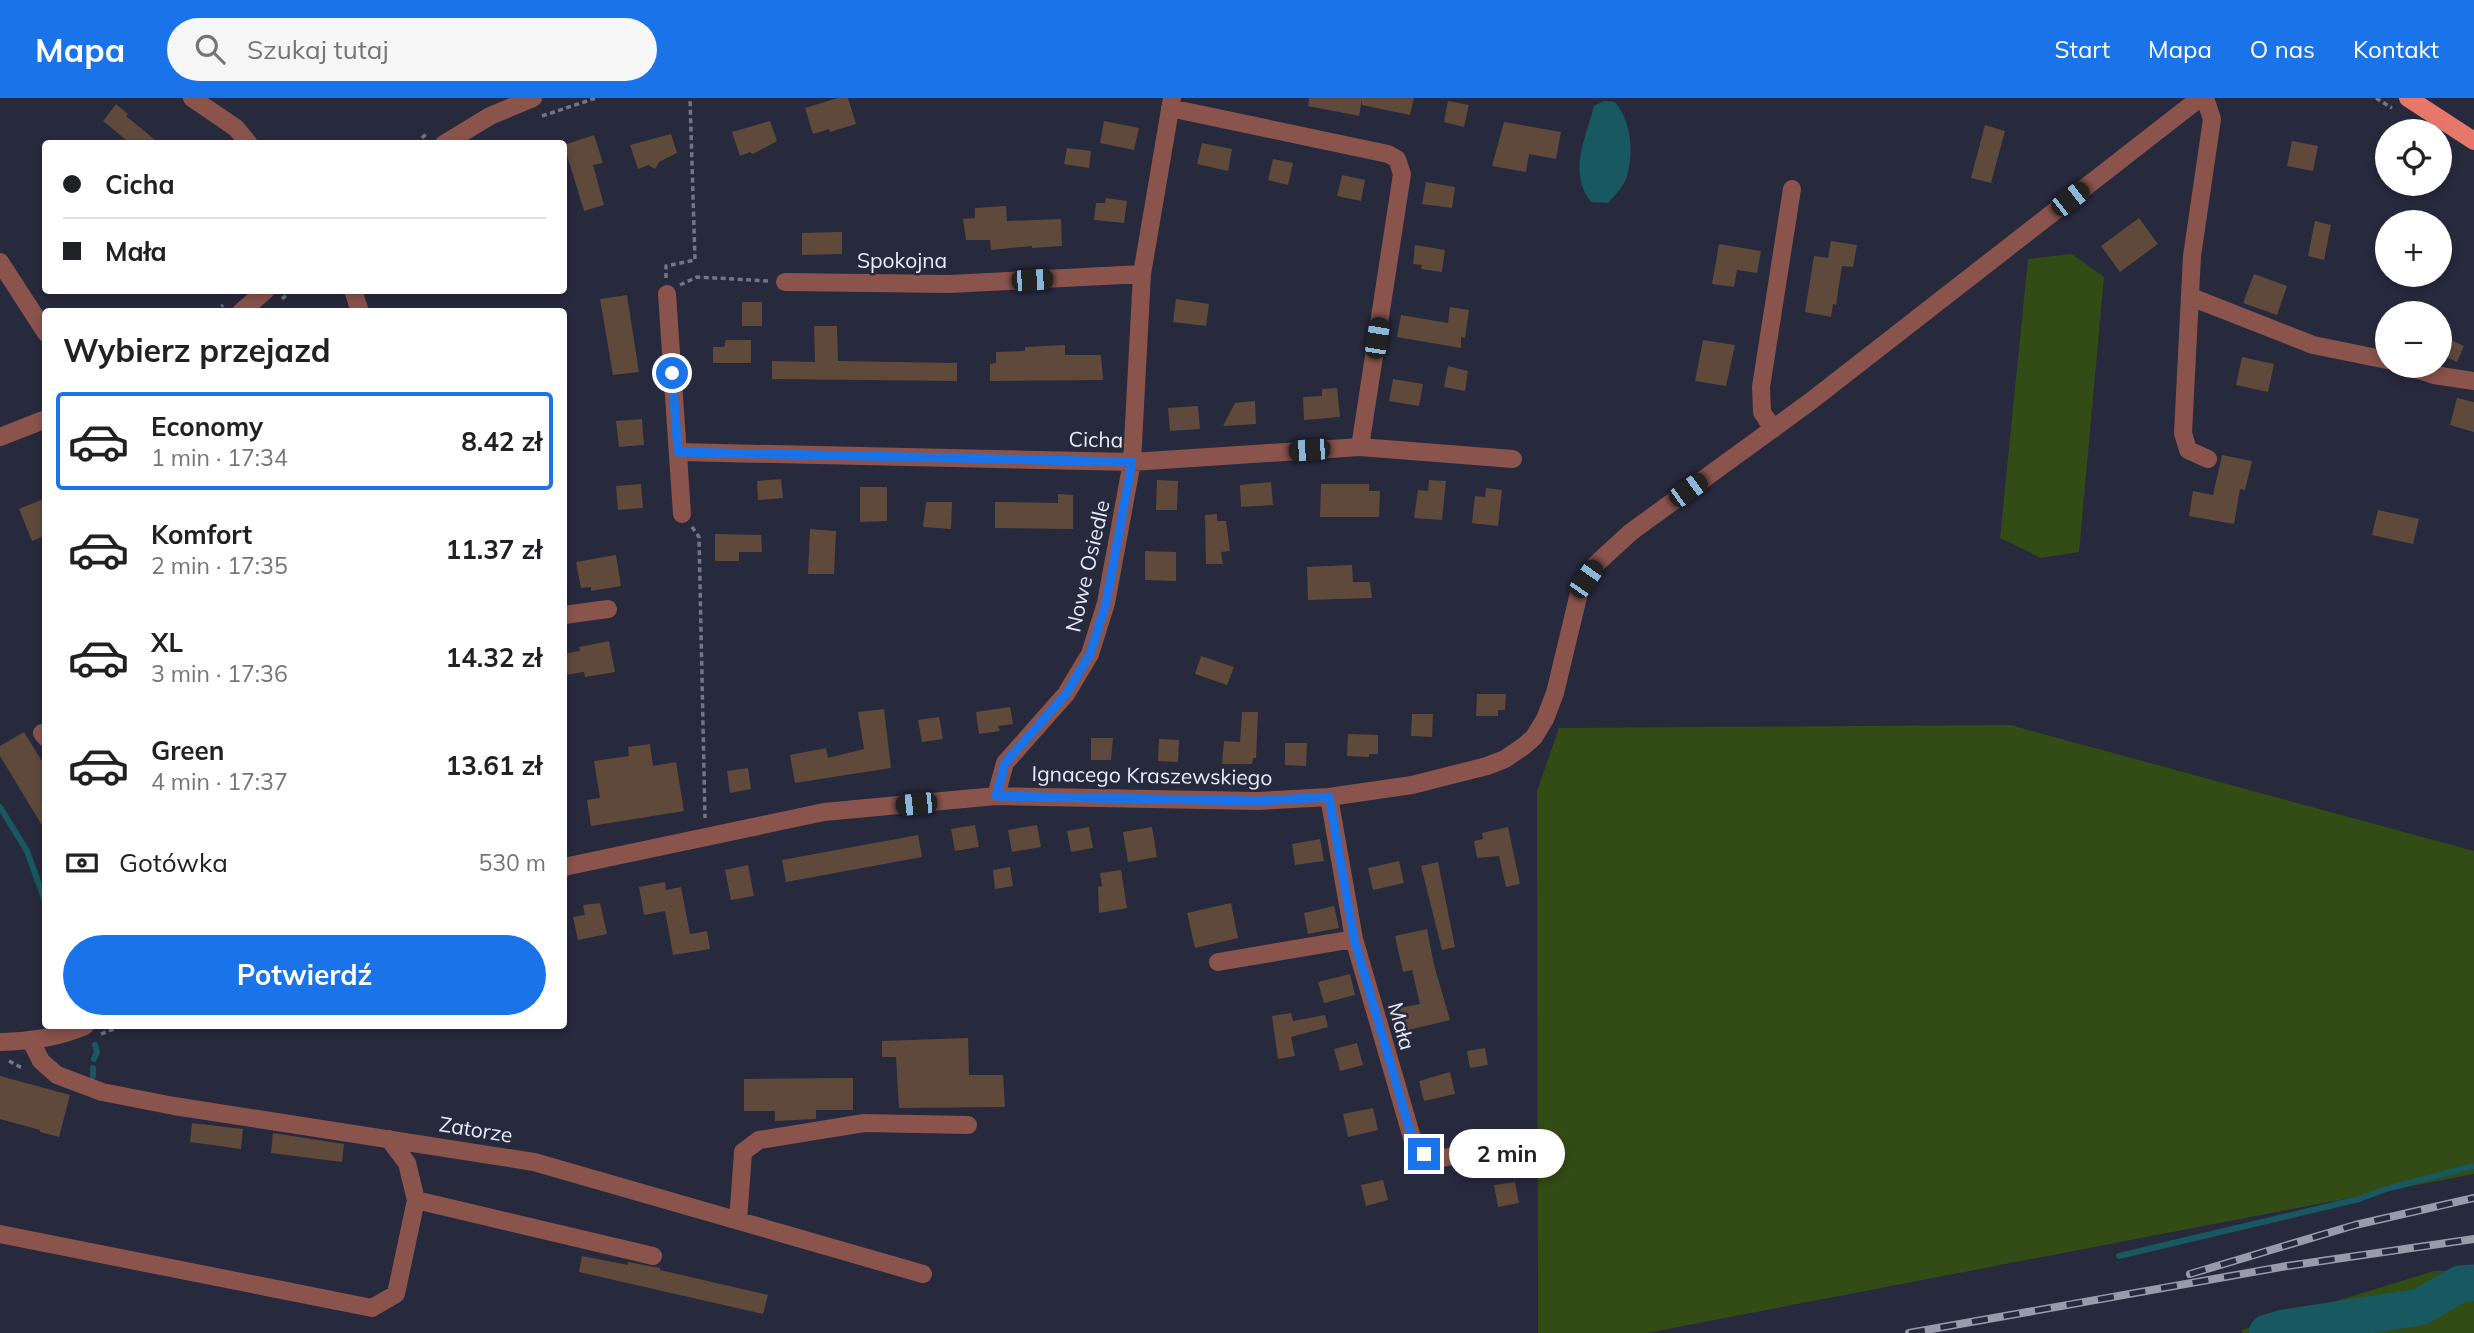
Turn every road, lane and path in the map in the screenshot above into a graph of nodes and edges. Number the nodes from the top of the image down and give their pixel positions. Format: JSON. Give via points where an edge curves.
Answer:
{"nodes":[{"id":1,"x":192,"y":98,"type":"edge"},
{"id":2,"x":533,"y":98,"type":"edge"},
{"id":3,"x":690,"y":98,"type":"edge"},
{"id":4,"x":2202,"y":98,"type":"edge"},
{"id":5,"x":2408,"y":98,"type":"edge"},
{"id":6,"x":1171,"y":103,"type":"edge"},
{"id":7,"x":246,"y":140,"type":"edge"},
{"id":8,"x":451,"y":140,"type":"edge"},
{"id":9,"x":2474,"y":141,"type":"edge"},
{"id":10,"x":1792,"y":189,"type":"dead end"},
{"id":11,"x":0,"y":262,"type":"edge"},
{"id":12,"x":1142,"y":275,"type":"junction"},
{"id":13,"x":785,"y":282,"type":"joint"},
{"id":14,"x":261,"y":294,"type":"edge"},
{"id":15,"x":667,"y":294,"type":"junction"},
{"id":16,"x":2192,"y":297,"type":"junction"},
{"id":17,"x":246,"y":308,"type":"edge"},
{"id":18,"x":42,"y":327,"type":"edge"},
{"id":19,"x":2375,"y":358,"type":"edge"},
{"id":20,"x":2452,"y":378,"type":"edge"},
{"id":21,"x":2474,"y":381,"type":"edge"},
{"id":22,"x":42,"y":421,"type":"edge"},
{"id":23,"x":1773,"y":429,"type":"junction"},
{"id":24,"x":0,"y":437,"type":"edge"},
{"id":25,"x":1360,"y":447,"type":"junction"},
{"id":26,"x":678,"y":452,"type":"junction"},
{"id":27,"x":1513,"y":458,"type":"dead end"},
{"id":28,"x":2208,"y":458,"type":"dead end"},
{"id":29,"x":1132,"y":462,"type":"junction"},
{"id":30,"x":682,"y":513,"type":"joint"},
{"id":31,"x":608,"y":609,"type":"dead end"},
{"id":32,"x":567,"y":615,"type":"edge"},
{"id":33,"x":996,"y":796,"type":"junction"},
{"id":34,"x":1329,"y":797,"type":"junction"},
{"id":35,"x":705,"y":838,"type":"junction"},
{"id":36,"x":567,"y":866,"type":"edge"},
{"id":37,"x":1354,"y":939,"type":"junction"},
{"id":38,"x":1218,"y":962,"type":"dead end"},
{"id":39,"x":76,"y":1029,"type":"edge"},
{"id":40,"x":31,"y":1041,"type":"junction"},
{"id":41,"x":0,"y":1042,"type":"edge"},
{"id":42,"x":968,"y":1125,"type":"dead end"},
{"id":43,"x":389,"y":1139,"type":"junction"},
{"id":44,"x":1531,"y":1143,"type":"dead end"},
{"id":45,"x":416,"y":1200,"type":"junction"},
{"id":46,"x":738,"y":1221,"type":"junction"},
{"id":47,"x":0,"y":1234,"type":"edge"},
{"id":48,"x":653,"y":1256,"type":"dead end"},
{"id":49,"x":923,"y":1274,"type":"dead end"}],
"edges":[{"from":1,"to":7,"type":"street"},
{"from":2,"to":8,"type":"street"},
{"from":3,"to":15,"type":"path","via":[[695,260],[666,266]]},
{"from":4,"to":16,"type":"street","via":[[2212,119],[2192,256]]},
{"from":4,"to":23,"type":"street","name":"Ignacego Kraszewskiego"},
{"from":5,"to":9,"type":"main road"},
{"from":6,"to":12,"type":"street","name":"Nowe Osiedle"},
{"from":6,"to":25,"type":"street","name":"Nowe Osiedle","via":[[1397,159],[1402,174]]},
{"from":10,"to":23,"type":"street","via":[[1761,387],[1762,412]]},
{"from":11,"to":18,"type":"street"},
{"from":12,"to":13,"type":"street","name":"Spokojna","via":[[950,284]]},
{"from":12,"to":29,"type":"street","name":"Nowe Osiedle"},
{"from":13,"to":15,"type":"path","via":[[696,278]]},
{"from":14,"to":17,"type":"street"},
{"from":15,"to":26,"type":"street"},
{"from":16,"to":19,"type":"street","via":[[2313,345]]},
{"from":16,"to":28,"type":"street","via":[[2183,433],[2188,450]]},
{"from":20,"to":21,"type":"street"},
{"from":22,"to":24,"type":"street"},
{"from":23,"to":34,"type":"street","name":"Ignacego Kraszewskiego","via":[[1631,531],[1596,564],[1579,593],[1550,708],[1534,737],[1487,766],[1412,785]]},
{"from":25,"to":27,"type":"street","name":"Cicha"},
{"from":25,"to":29,"type":"street","name":"Cicha"},
{"from":26,"to":29,"type":"street","name":"Cicha"},
{"from":26,"to":30,"type":"street"},
{"from":29,"to":33,"type":"street","name":"Nowe Osiedle","via":[[1106,603],[1090,654],[1066,694],[1005,763]]},
{"from":30,"to":35,"type":"path","via":[[699,537]]},
{"from":31,"to":32,"type":"street"},
{"from":33,"to":34,"type":"street","name":"Ignacego Kraszewskiego","via":[[1258,801]]},
{"from":33,"to":35,"type":"street","name":"Ignacego Kraszewskiego","via":[[824,812]]},
{"from":34,"to":37,"type":"street","name":"Mała"},
{"from":35,"to":36,"type":"street","name":"Ignacego Kraszewskiego"},
{"from":37,"to":38,"type":"street"},
{"from":37,"to":44,"type":"street","name":"Mała","via":[[1415,1148],[1442,1158]]},
{"from":39,"to":40,"type":"street"},
{"from":40,"to":41,"type":"street"},
{"from":40,"to":43,"type":"street","name":"Zatorze","via":[[41,1061],[57,1074],[102,1092]]},
{"from":42,"to":46,"type":"street","via":[[864,1123],[759,1140],[743,1152]]},
{"from":43,"to":45,"type":"street","via":[[407,1163]]},
{"from":43,"to":46,"type":"street","name":"Zatorze","via":[[534,1162]]},
{"from":45,"to":47,"type":"street","via":[[396,1294],[372,1308]]},
{"from":45,"to":48,"type":"street"},
{"from":46,"to":49,"type":"street","name":"Zatorze"}]}
